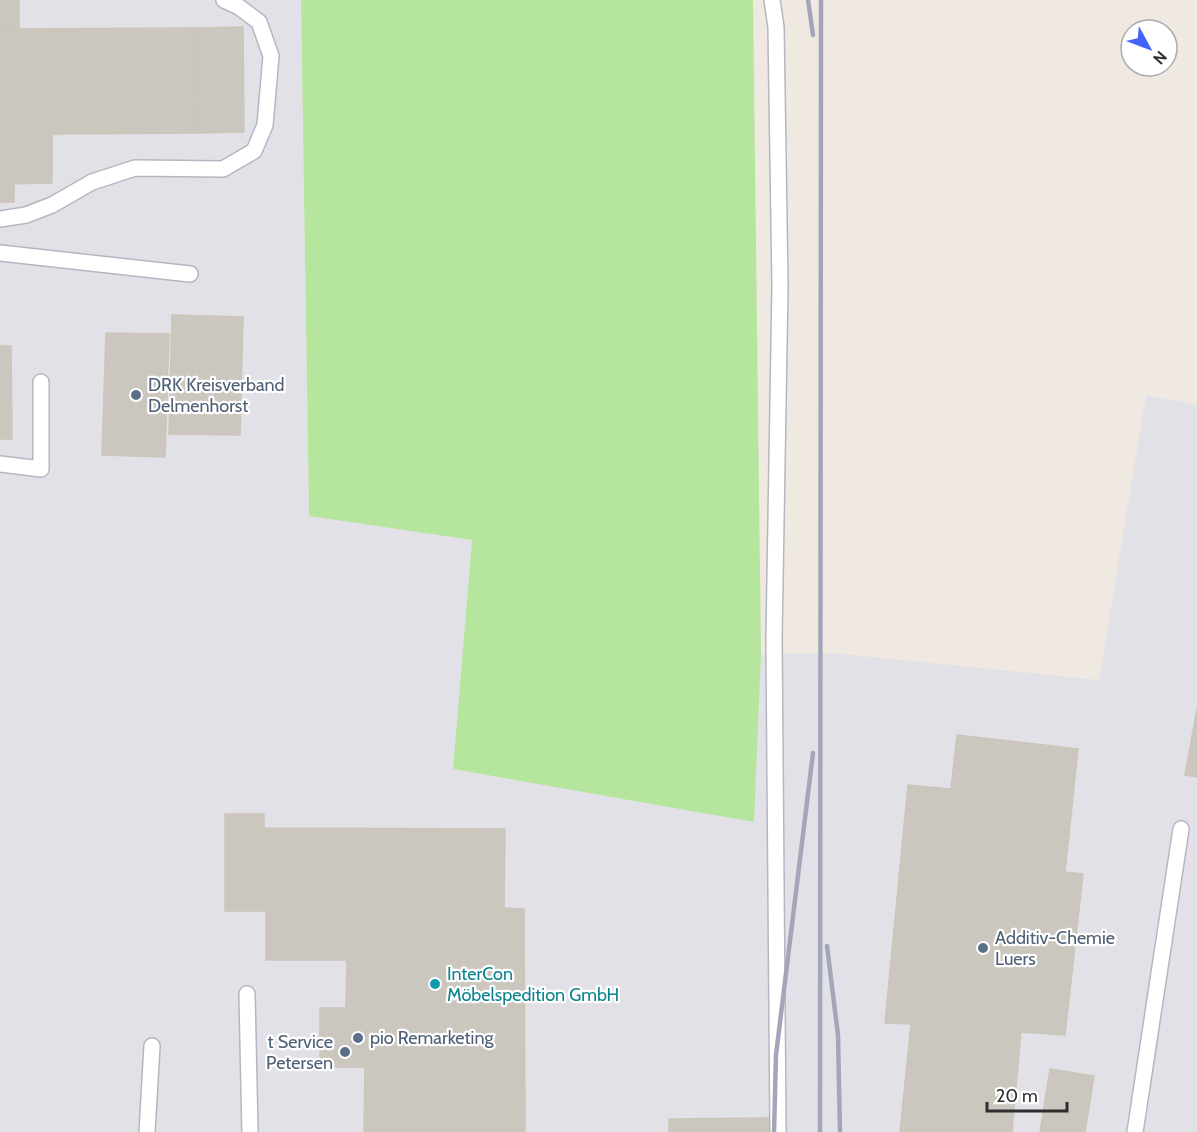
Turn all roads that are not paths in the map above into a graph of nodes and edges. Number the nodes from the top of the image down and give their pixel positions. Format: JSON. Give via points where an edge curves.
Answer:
{"nodes":[{"id":1,"x":224,"y":0,"type":"edge"},
{"id":2,"x":772,"y":0,"type":"edge"},
{"id":3,"x":0,"y":219,"type":"edge"},
{"id":4,"x":0,"y":253,"type":"edge"},
{"id":5,"x":189,"y":273,"type":"dead end"},
{"id":6,"x":41,"y":382,"type":"dead end"},
{"id":7,"x":0,"y":464,"type":"edge"},
{"id":8,"x":1181,"y":829,"type":"dead end"},
{"id":9,"x":247,"y":994,"type":"dead end"},
{"id":10,"x":152,"y":1046,"type":"dead end"},
{"id":11,"x":147,"y":1132,"type":"edge"},
{"id":12,"x":250,"y":1132,"type":"edge"},
{"id":13,"x":778,"y":1132,"type":"edge"},
{"id":14,"x":1134,"y":1132,"type":"edge"}],
"edges":[{"from":1,"to":3,"type":"lane","via":[[259,22],[271,56],[265,125],[255,151],[224,169],[135,168],[92,182],[26,215]]},
{"from":2,"to":13,"type":"lane","via":[[776,27],[780,286],[774,638]]},
{"from":4,"to":5,"type":"lane"},
{"from":6,"to":7,"type":"lane","via":[[41,469]]},
{"from":8,"to":14,"type":"lane"},
{"from":9,"to":12,"type":"lane"},
{"from":10,"to":11,"type":"lane"}]}
